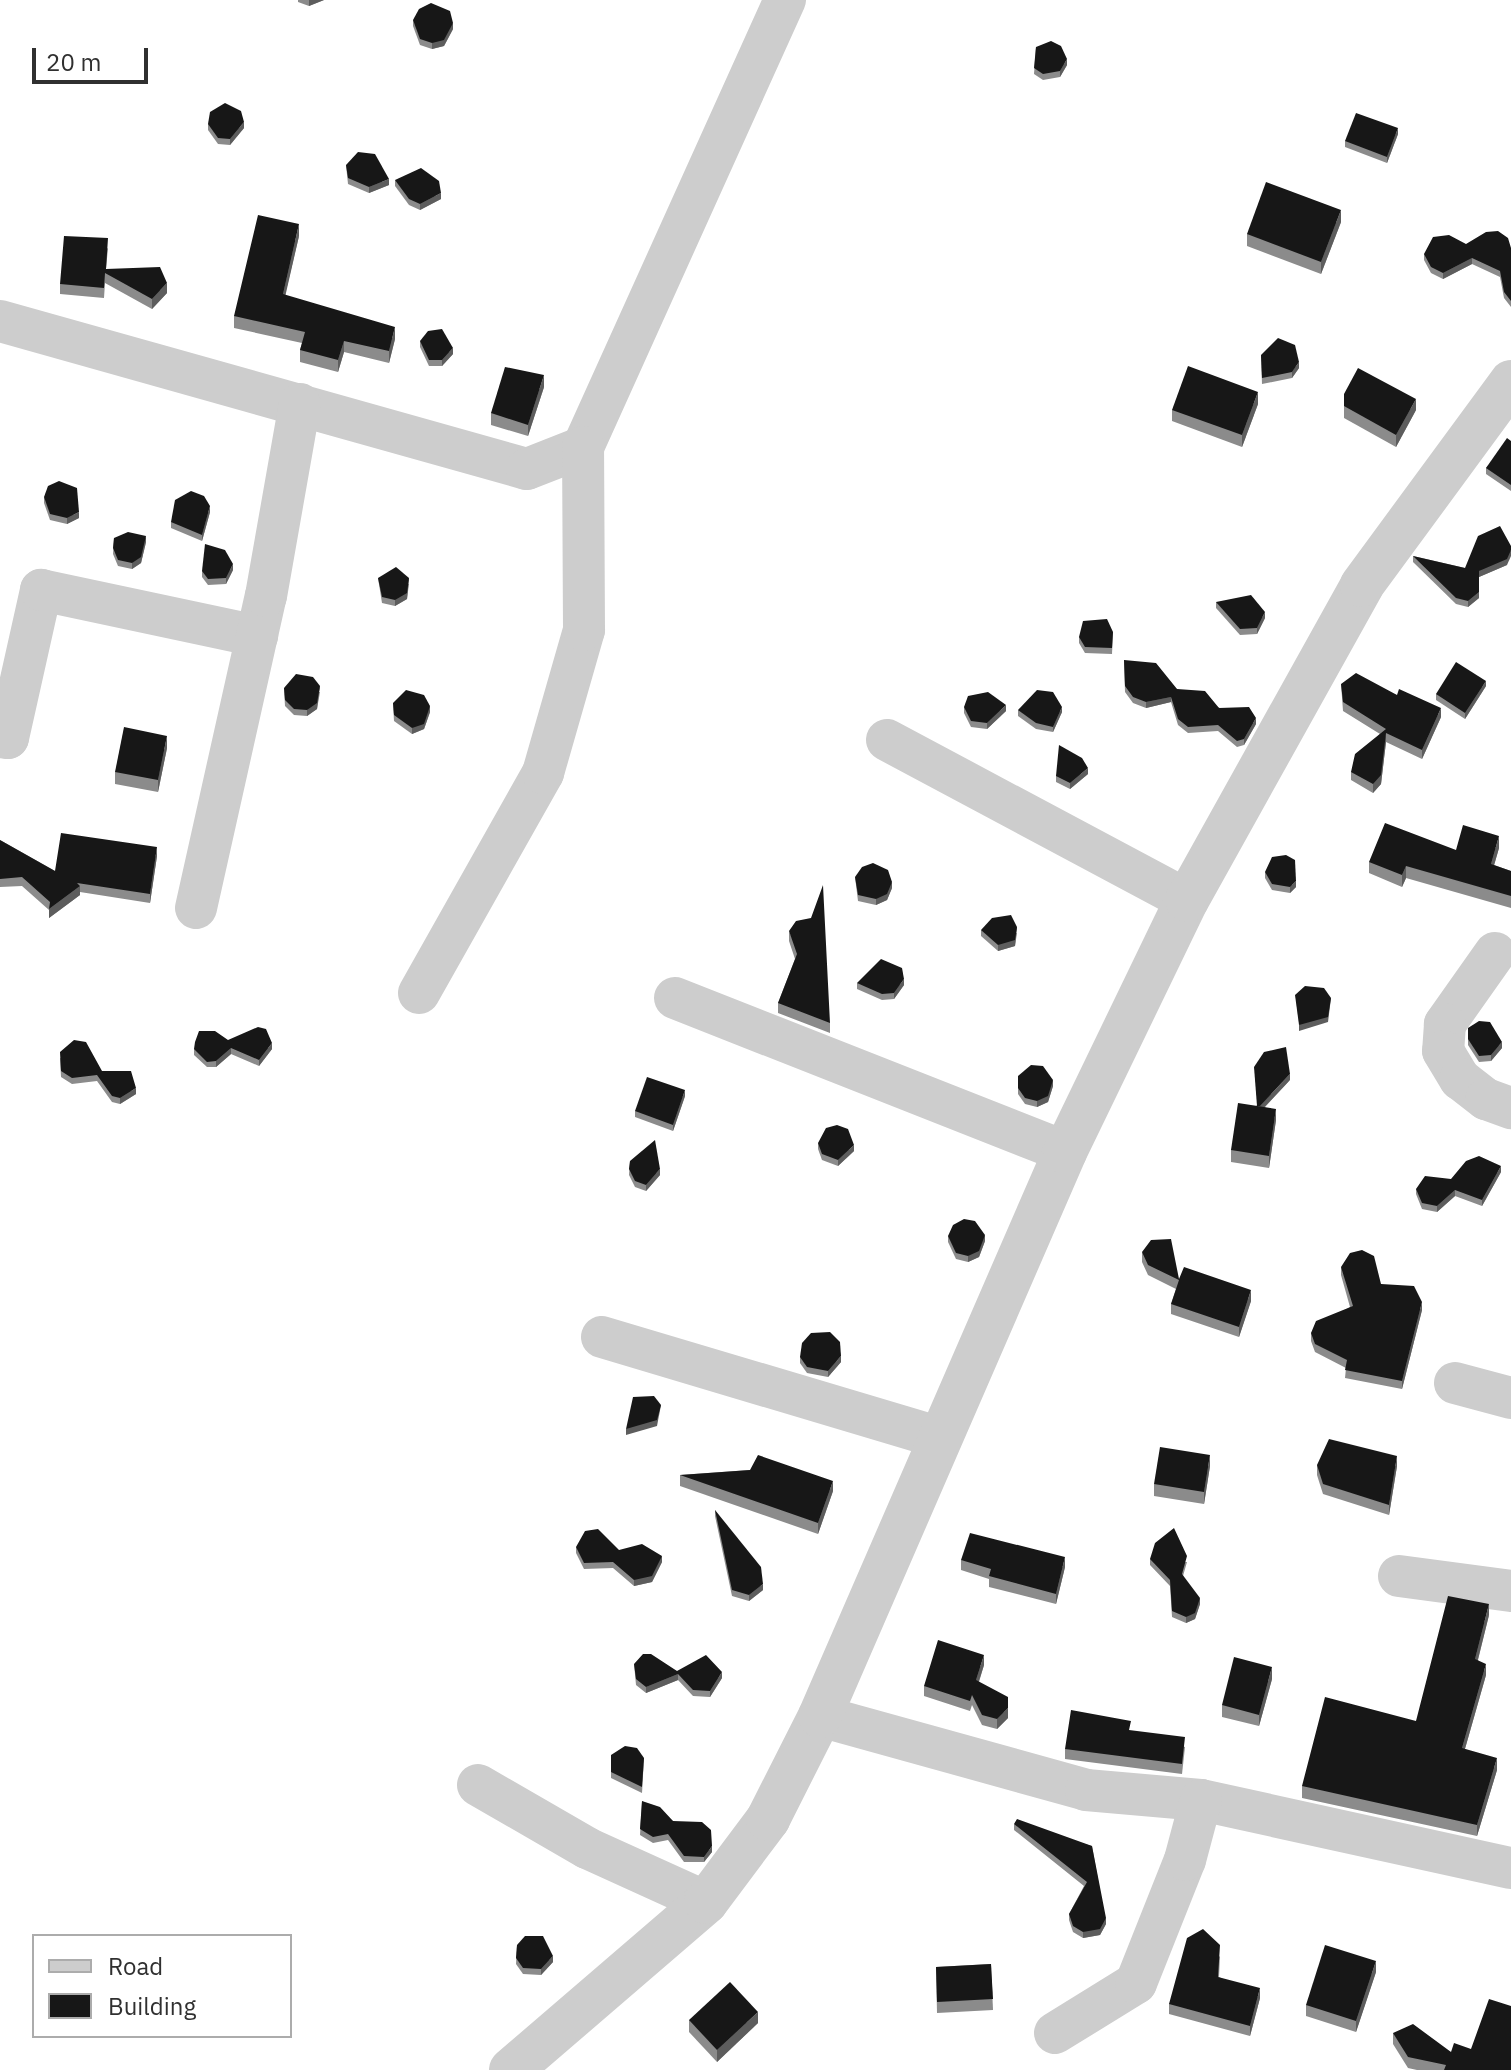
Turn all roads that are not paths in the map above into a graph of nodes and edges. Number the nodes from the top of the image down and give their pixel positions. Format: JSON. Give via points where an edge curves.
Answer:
{"nodes":[{"id":1,"x":785,"y":0,"type":"edge"},
{"id":2,"x":0,"y":321,"type":"edge"},
{"id":3,"x":1511,"y":382,"type":"edge"},
{"id":4,"x":300,"y":404,"type":"junction"},
{"id":5,"x":583,"y":447,"type":"junction"},
{"id":6,"x":257,"y":636,"type":"junction"},
{"id":7,"x":0,"y":737,"type":"edge"},
{"id":8,"x":887,"y":740,"type":"dead end"},
{"id":9,"x":1187,"y":900,"type":"junction"},
{"id":10,"x":196,"y":908,"type":"dead end"},
{"id":11,"x":1495,"y":953,"type":"dead end"},
{"id":12,"x":419,"y":993,"type":"dead end"},
{"id":13,"x":675,"y":998,"type":"dead end"},
{"id":14,"x":1511,"y":1108,"type":"edge"},
{"id":15,"x":1065,"y":1152,"type":"junction"},
{"id":16,"x":602,"y":1337,"type":"dead end"},
{"id":17,"x":1455,"y":1383,"type":"dead end"},
{"id":18,"x":1511,"y":1398,"type":"edge"},
{"id":19,"x":941,"y":1438,"type":"junction"},
{"id":20,"x":1399,"y":1576,"type":"dead end"},
{"id":21,"x":1511,"y":1591,"type":"edge"},
{"id":22,"x":820,"y":1716,"type":"junction"},
{"id":23,"x":478,"y":1785,"type":"dead end"},
{"id":24,"x":1201,"y":1800,"type":"junction"},
{"id":25,"x":1511,"y":1868,"type":"edge"},
{"id":26,"x":706,"y":1902,"type":"junction"},
{"id":27,"x":1055,"y":2033,"type":"dead end"},
{"id":28,"x":511,"y":2070,"type":"edge"}],
"edges":[{"from":1,"to":5,"type":"street"},
{"from":2,"to":4,"type":"street"},
{"from":3,"to":9,"type":"street","via":[[1362,585]]},
{"from":4,"to":5,"type":"street","via":[[527,469]]},
{"from":4,"to":6,"type":"street"},
{"from":5,"to":12,"type":"street","via":[[584,630],[543,773]]},
{"from":6,"to":7,"type":"street","via":[[41,590],[8,738]]},
{"from":6,"to":10,"type":"street"},
{"from":8,"to":9,"type":"street"},
{"from":9,"to":15,"type":"street"},
{"from":11,"to":14,"type":"street","via":[[1445,1024],[1443,1051],[1460,1079],[1486,1099]]},
{"from":13,"to":15,"type":"street"},
{"from":15,"to":19,"type":"street"},
{"from":16,"to":19,"type":"street"},
{"from":17,"to":18,"type":"street"},
{"from":19,"to":22,"type":"street"},
{"from":20,"to":21,"type":"street"},
{"from":22,"to":24,"type":"street","via":[[1086,1790]]},
{"from":22,"to":26,"type":"street","via":[[768,1819]]},
{"from":23,"to":26,"type":"street","via":[[587,1848]]},
{"from":24,"to":25,"type":"street"},
{"from":24,"to":27,"type":"street","via":[[1185,1860],[1136,1983]]},
{"from":26,"to":28,"type":"street"}]}
